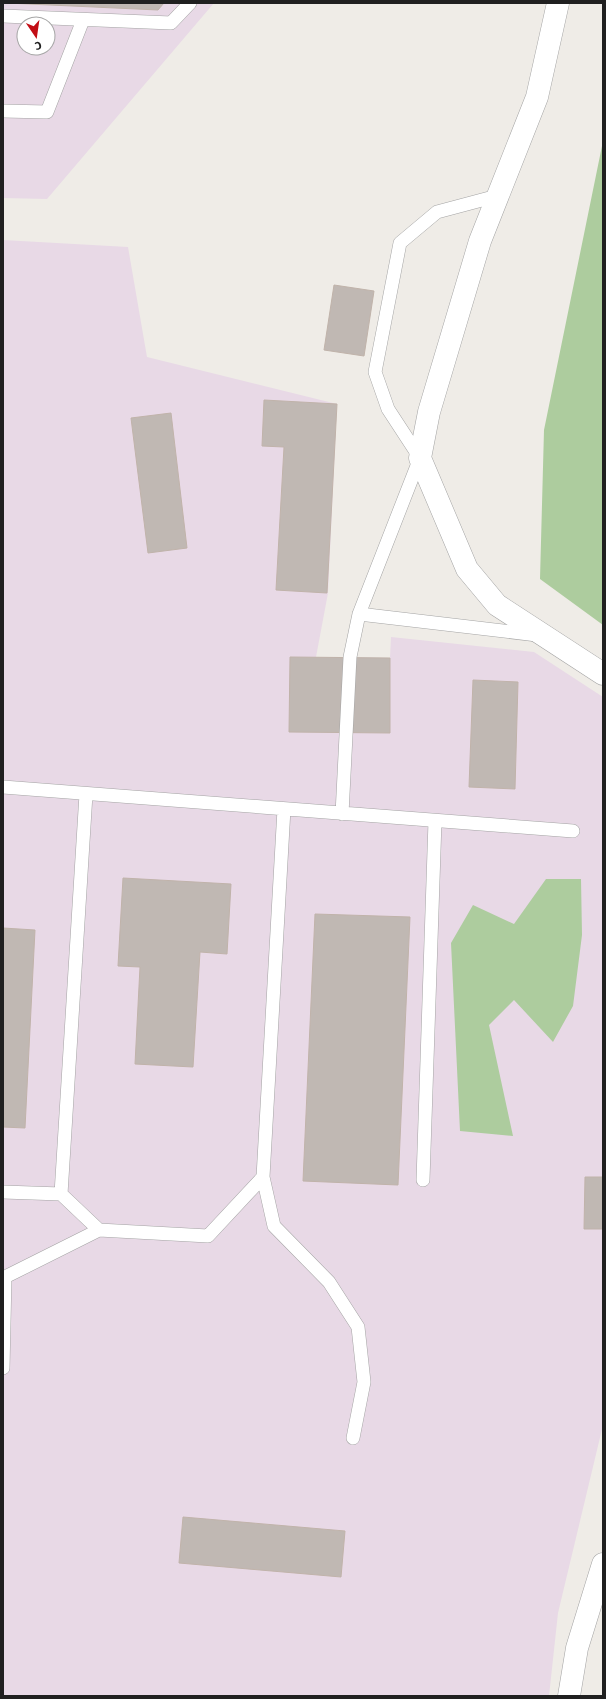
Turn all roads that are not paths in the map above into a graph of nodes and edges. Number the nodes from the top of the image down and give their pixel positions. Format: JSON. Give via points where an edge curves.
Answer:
{"nodes":[{"id":1,"x":190,"y":3,"type":"edge"},
{"id":2,"x":558,"y":3,"type":"edge"},
{"id":3,"x":3,"y":16,"type":"edge"},
{"id":4,"x":83,"y":20,"type":"junction"},
{"id":5,"x":3,"y":111,"type":"edge"},
{"id":6,"x":497,"y":196,"type":"junction"},
{"id":7,"x":420,"y":458,"type":"junction"},
{"id":8,"x":360,"y":614,"type":"junction"},
{"id":9,"x":544,"y":635,"type":"junction"},
{"id":10,"x":603,"y":674,"type":"edge"},
{"id":11,"x":3,"y":787,"type":"edge"},
{"id":12,"x":86,"y":794,"type":"junction"},
{"id":13,"x":284,"y":810,"type":"junction"},
{"id":14,"x":342,"y":814,"type":"junction"},
{"id":15,"x":435,"y":821,"type":"junction"},
{"id":16,"x":572,"y":831,"type":"dead end"},
{"id":17,"x":263,"y":1177,"type":"junction"},
{"id":18,"x":423,"y":1180,"type":"dead end"},
{"id":19,"x":3,"y":1192,"type":"edge"},
{"id":20,"x":61,"y":1194,"type":"junction"},
{"id":21,"x":99,"y":1230,"type":"junction"},
{"id":22,"x":3,"y":1368,"type":"edge"},
{"id":23,"x":353,"y":1438,"type":"dead end"},
{"id":24,"x":603,"y":1564,"type":"edge"},
{"id":25,"x":570,"y":1696,"type":"edge"}],
"edges":[{"from":1,"to":4,"type":"lane","via":[[171,24]]},
{"from":2,"to":6,"type":"street","via":[[537,97]]},
{"from":3,"to":4,"type":"lane"},
{"from":4,"to":5,"type":"lane","via":[[47,112]]},
{"from":6,"to":7,"type":"street","via":[[480,241],[429,412]]},
{"from":6,"to":7,"type":"lane","via":[[437,212],[400,243],[375,372],[388,409]]},
{"from":7,"to":8,"type":"lane"},
{"from":7,"to":9,"type":"street","via":[[467,569],[497,605]]},
{"from":8,"to":9,"type":"lane"},
{"from":8,"to":14,"type":"lane","via":[[350,657]]},
{"from":9,"to":10,"type":"street"},
{"from":11,"to":12,"type":"lane"},
{"from":12,"to":13,"type":"lane"},
{"from":12,"to":20,"type":"lane"},
{"from":13,"to":14,"type":"lane"},
{"from":13,"to":17,"type":"lane"},
{"from":14,"to":15,"type":"lane"},
{"from":15,"to":16,"type":"lane"},
{"from":15,"to":18,"type":"lane"},
{"from":17,"to":21,"type":"lane","via":[[208,1236]]},
{"from":17,"to":23,"type":"lane","via":[[274,1226],[329,1282],[358,1327],[364,1382]]},
{"from":19,"to":20,"type":"lane"},
{"from":20,"to":21,"type":"lane"},
{"from":21,"to":22,"type":"lane","via":[[5,1277]]},
{"from":24,"to":25,"type":"street","via":[[577,1648]]}]}
